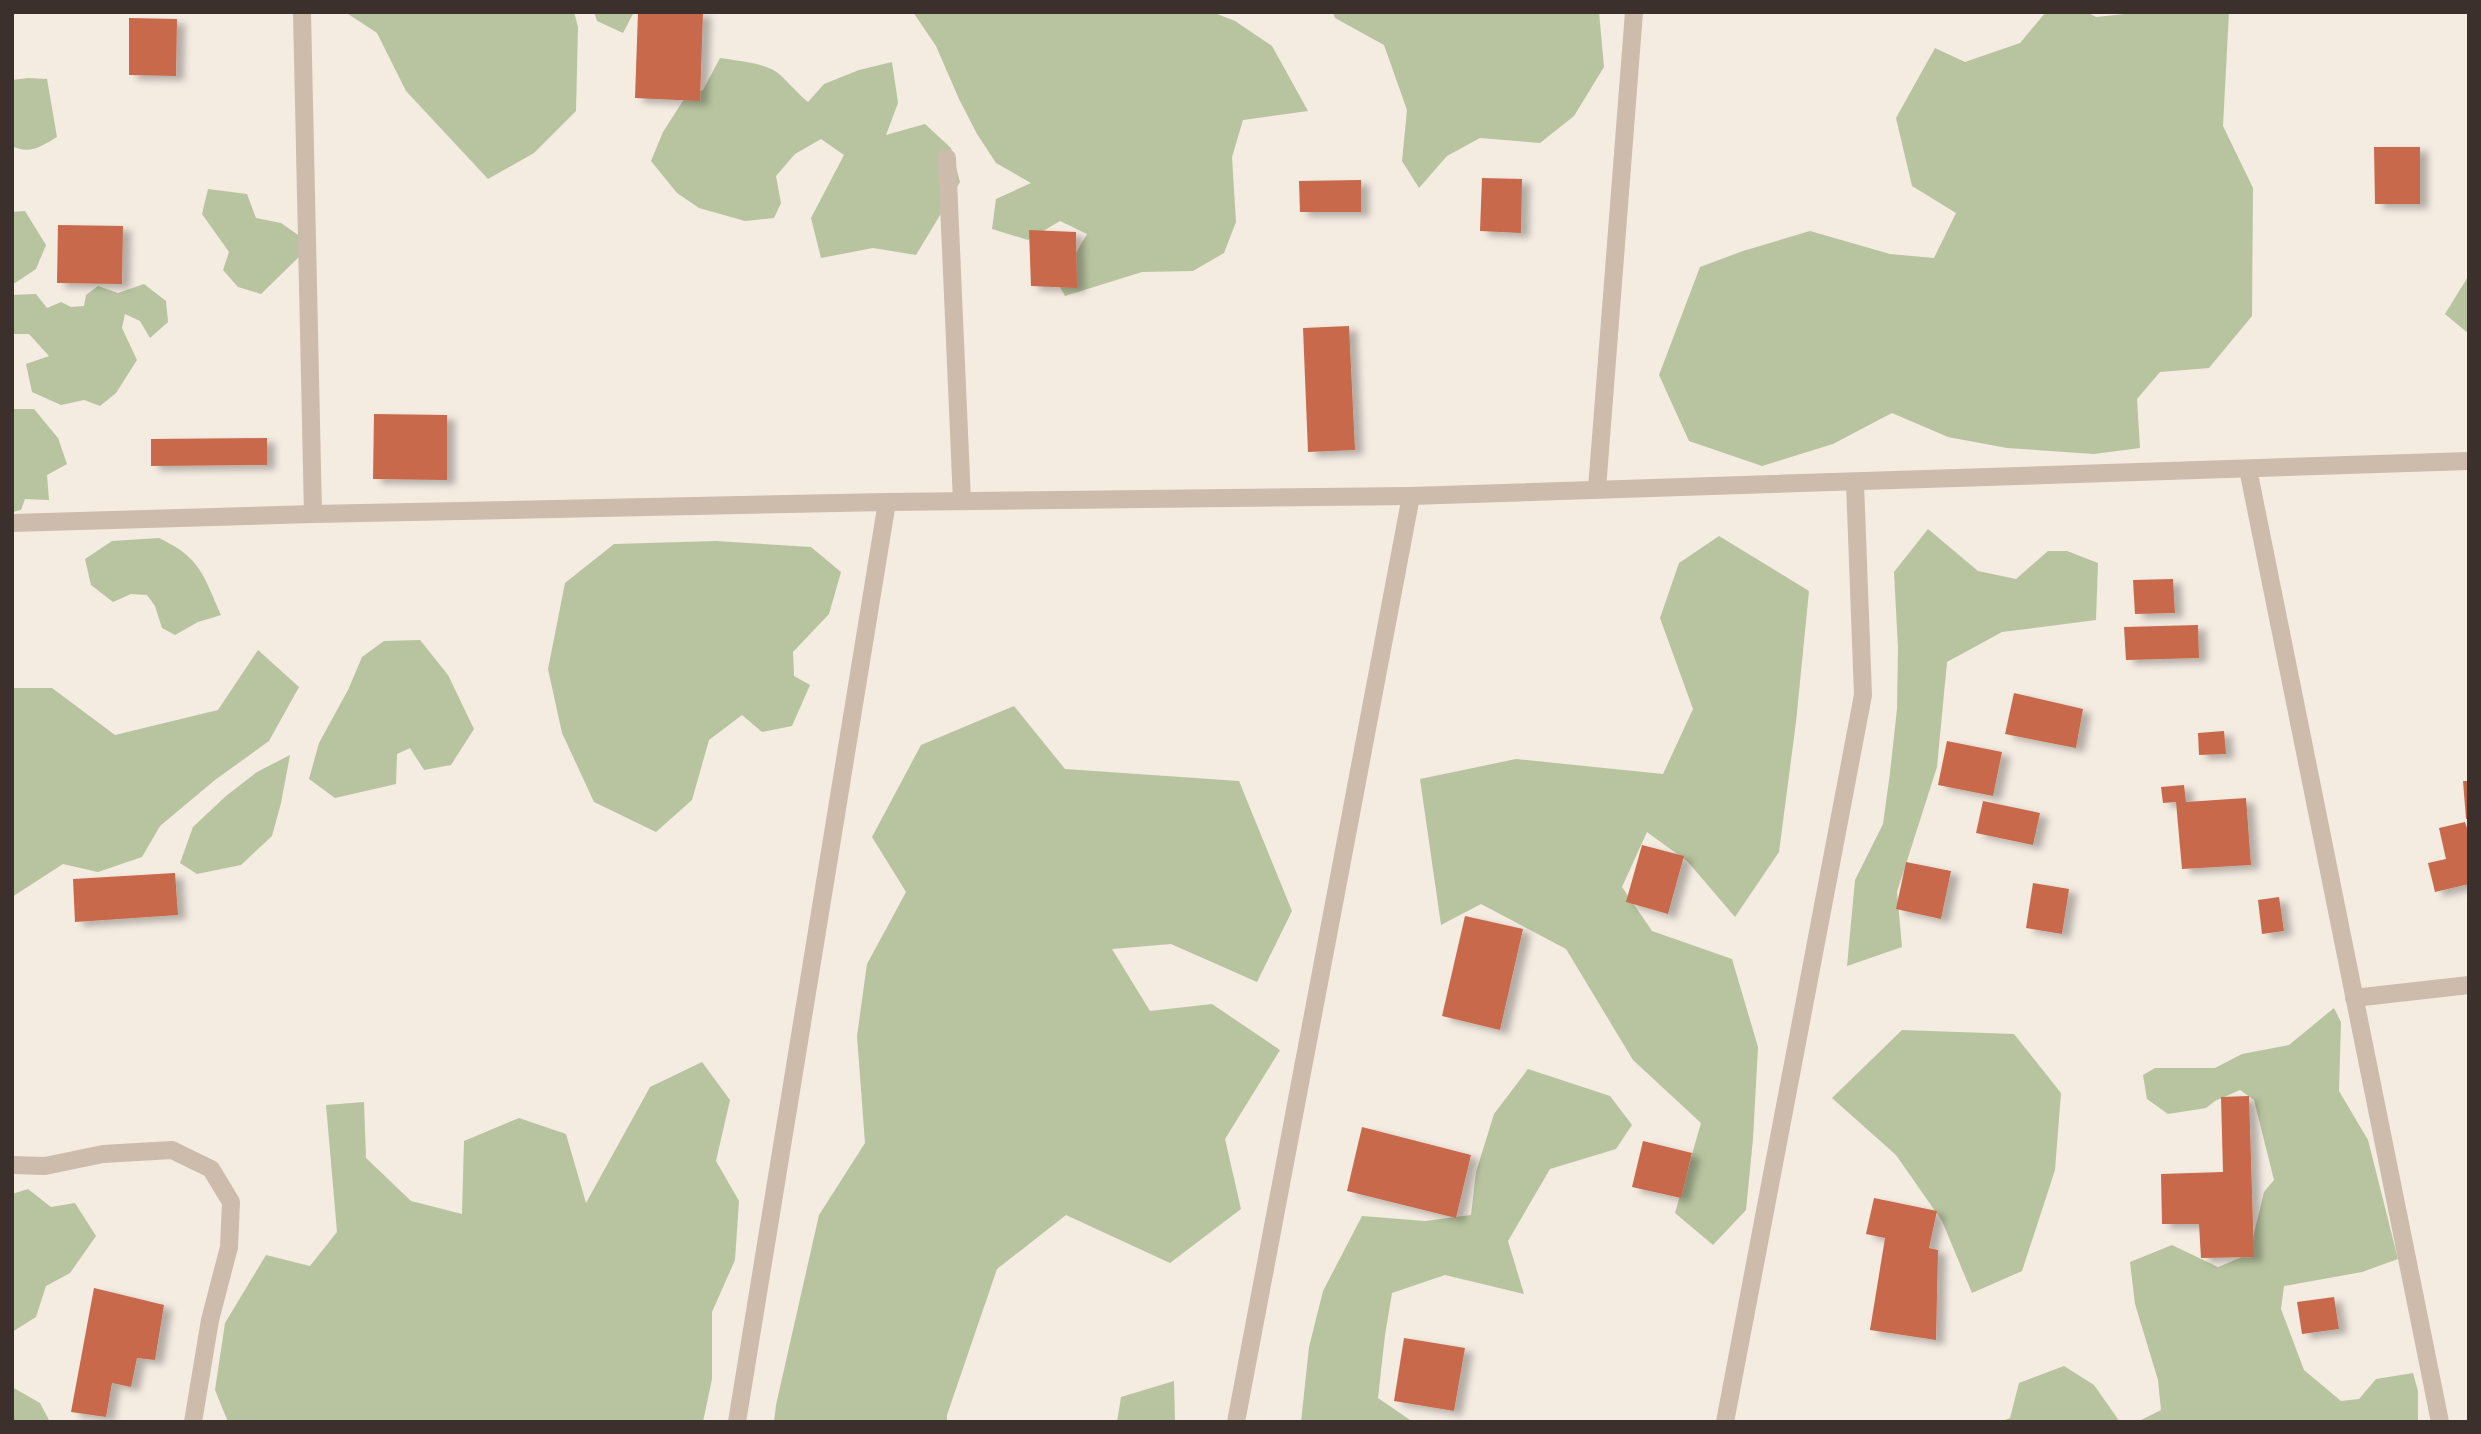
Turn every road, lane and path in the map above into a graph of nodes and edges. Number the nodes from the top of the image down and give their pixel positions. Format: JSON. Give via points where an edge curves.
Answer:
{"nodes":[{"id":1,"x":302,"y":12,"type":"edge"},
{"id":2,"x":1634,"y":12,"type":"edge"},
{"id":3,"x":947,"y":158,"type":"dead end"},
{"id":4,"x":2469,"y":461,"type":"edge"},
{"id":5,"x":2248,"y":469,"type":"junction"},
{"id":6,"x":1855,"y":483,"type":"junction"},
{"id":7,"x":1597,"y":489,"type":"junction"},
{"id":8,"x":1411,"y":496,"type":"junction"},
{"id":9,"x":962,"y":501,"type":"junction"},
{"id":10,"x":887,"y":502,"type":"junction"},
{"id":11,"x":313,"y":514,"type":"junction"},
{"id":12,"x":12,"y":523,"type":"edge"},
{"id":13,"x":2469,"y":985,"type":"edge"},
{"id":14,"x":2354,"y":998,"type":"junction"},
{"id":15,"x":12,"y":1165,"type":"edge"},
{"id":16,"x":193,"y":1422,"type":"edge"},
{"id":17,"x":737,"y":1422,"type":"edge"},
{"id":18,"x":1236,"y":1422,"type":"edge"},
{"id":19,"x":1725,"y":1422,"type":"edge"},
{"id":20,"x":2440,"y":1422,"type":"edge"}],
"edges":[{"from":1,"to":11,"type":"street"},
{"from":2,"to":7,"type":"street"},
{"from":3,"to":9,"type":"street"},
{"from":4,"to":5,"type":"street"},
{"from":5,"to":6,"type":"street"},
{"from":5,"to":14,"type":"street"},
{"from":6,"to":7,"type":"street"},
{"from":6,"to":19,"type":"street","via":[[1863,695]]},
{"from":7,"to":8,"type":"street"},
{"from":8,"to":9,"type":"street"},
{"from":8,"to":18,"type":"street"},
{"from":9,"to":10,"type":"street"},
{"from":10,"to":11,"type":"street"},
{"from":10,"to":17,"type":"street"},
{"from":11,"to":12,"type":"street"},
{"from":13,"to":14,"type":"street"},
{"from":14,"to":20,"type":"street"},
{"from":15,"to":16,"type":"street","via":[[45,1166],[103,1154],[172,1150],[211,1169],[231,1202],[229,1247],[210,1320]]}]}
